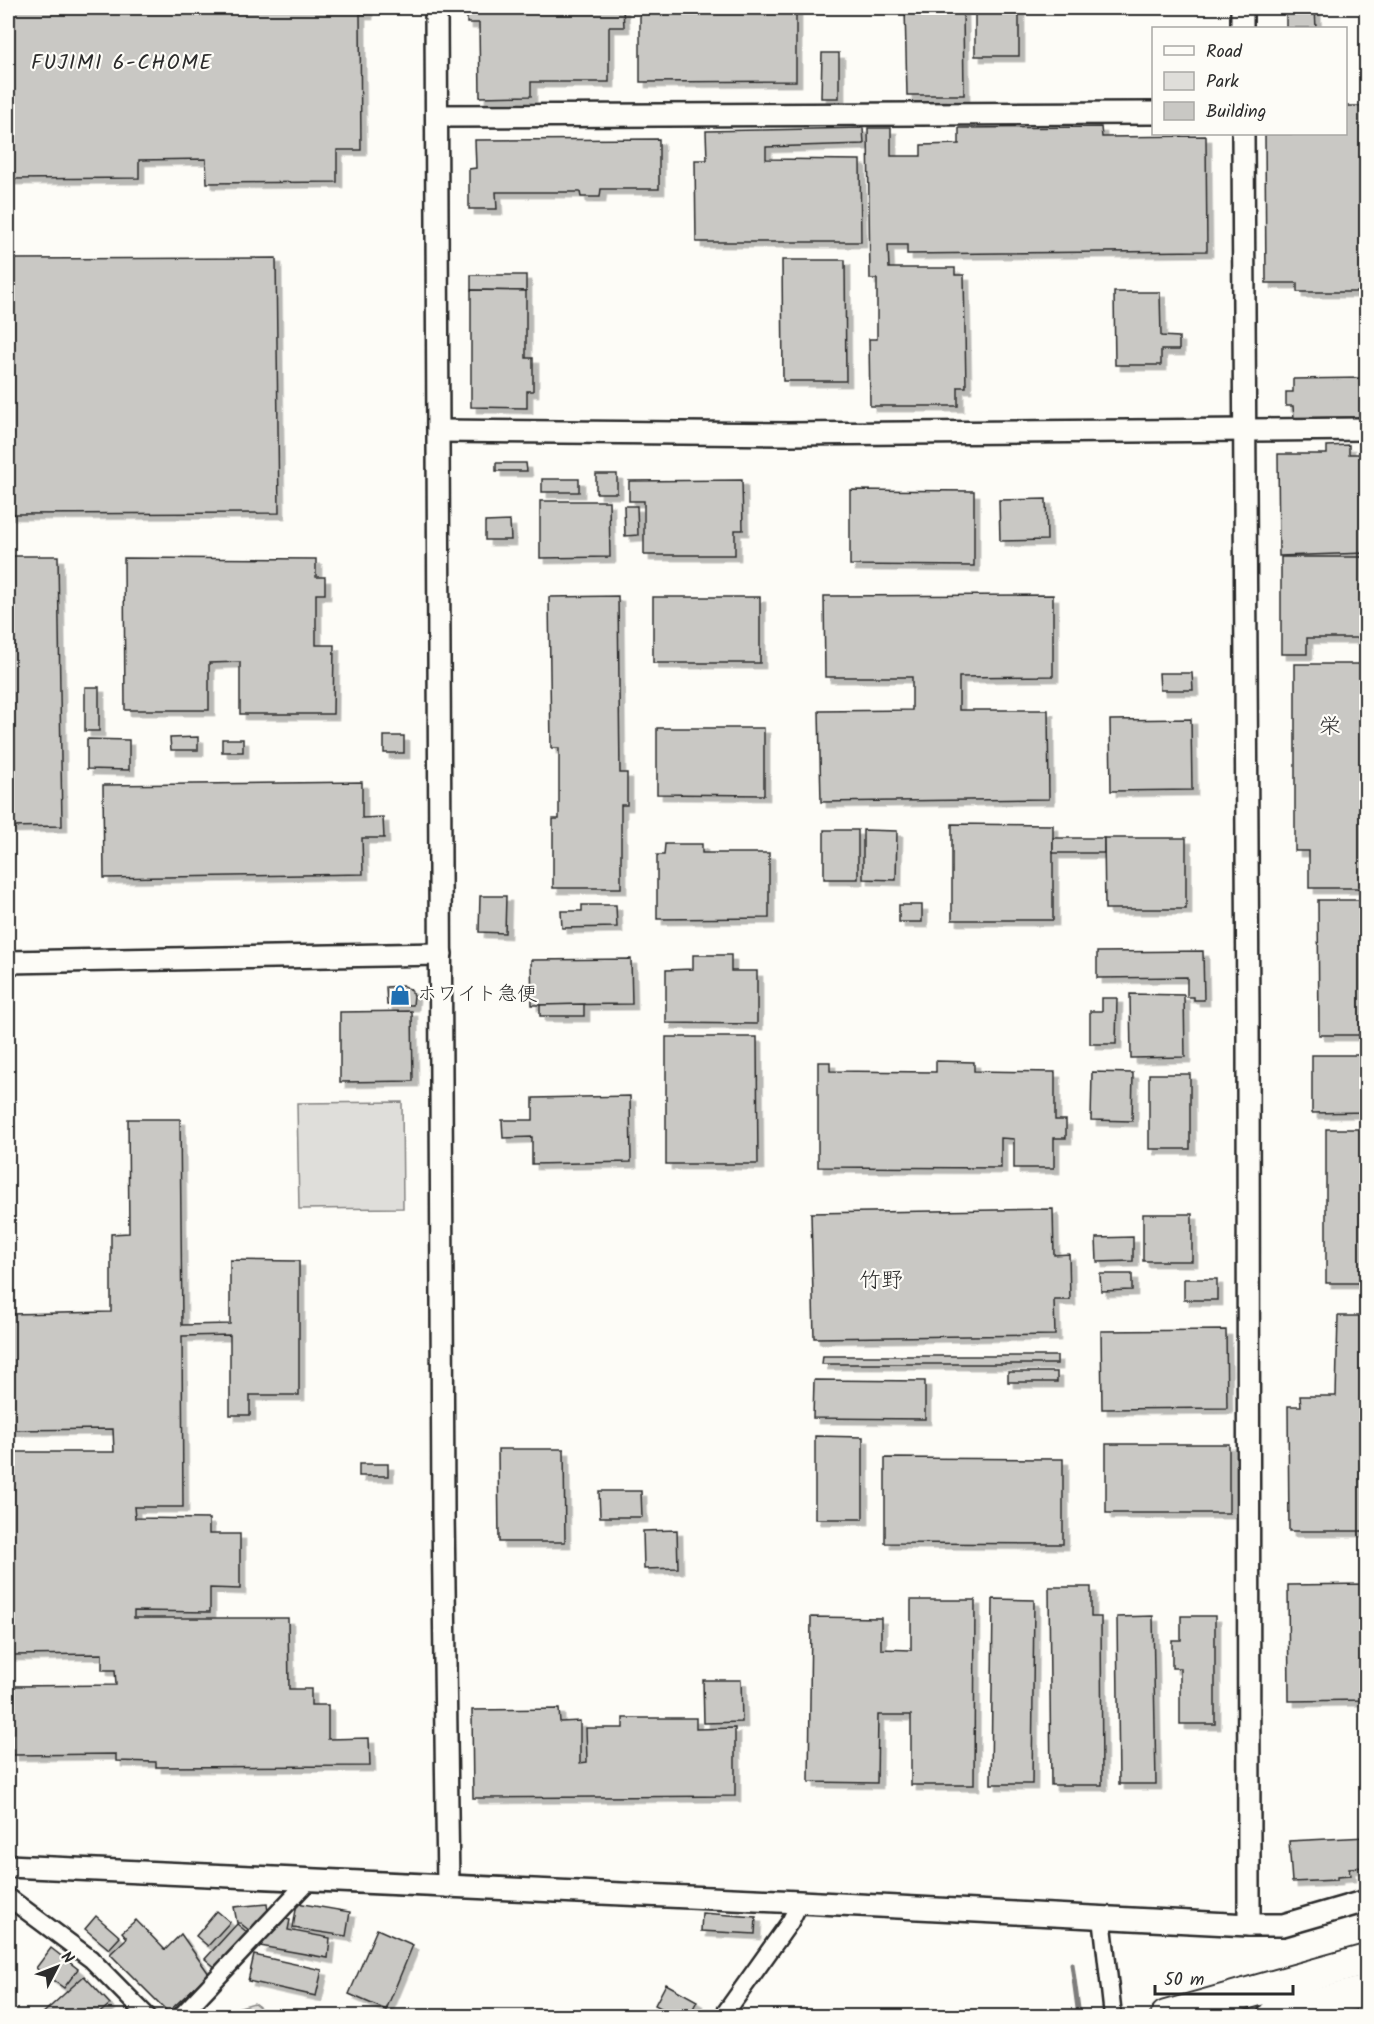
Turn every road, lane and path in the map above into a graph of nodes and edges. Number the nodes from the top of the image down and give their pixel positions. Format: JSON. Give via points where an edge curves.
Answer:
{"nodes":[{"id":1,"x":436,"y":8,"type":"edge"},
{"id":2,"x":1242,"y":8,"type":"edge"},
{"id":3,"x":1242,"y":27,"type":"edge"},
{"id":4,"x":1152,"y":113,"type":"edge"},
{"id":5,"x":437,"y":116,"type":"junction"},
{"id":6,"x":1243,"y":135,"type":"edge"},
{"id":7,"x":1245,"y":429,"type":"junction"},
{"id":8,"x":1366,"y":429,"type":"edge"},
{"id":9,"x":439,"y":431,"type":"junction"},
{"id":10,"x":441,"y":954,"type":"junction"},
{"id":11,"x":8,"y":962,"type":"edge"},
{"id":12,"x":8,"y":1866,"type":"edge"},
{"id":13,"x":309,"y":1880,"type":"junction"},
{"id":14,"x":448,"y":1886,"type":"junction"},
{"id":15,"x":8,"y":1897,"type":"edge"},
{"id":16,"x":1366,"y":1901,"type":"edge"},
{"id":17,"x":800,"y":1902,"type":"junction"},
{"id":18,"x":1102,"y":1917,"type":"junction"},
{"id":19,"x":1249,"y":1925,"type":"junction"},
{"id":20,"x":1366,"y":1960,"type":"edge"},
{"id":21,"x":1366,"y":1991,"type":"edge"},
{"id":22,"x":147,"y":2016,"type":"edge"},
{"id":23,"x":182,"y":2016,"type":"edge"},
{"id":24,"x":723,"y":2016,"type":"edge"},
{"id":25,"x":1113,"y":2016,"type":"edge"},
{"id":26,"x":1166,"y":2016,"type":"edge"},
{"id":27,"x":1273,"y":2016,"type":"edge"}],
"edges":[{"from":1,"to":5,"type":"street"},
{"from":2,"to":3,"type":"street"},
{"from":4,"to":5,"type":"street"},
{"from":5,"to":9,"type":"street"},
{"from":6,"to":7,"type":"street"},
{"from":7,"to":8,"type":"street"},
{"from":7,"to":9,"type":"street","via":[[788,434]]},
{"from":7,"to":19,"type":"street"},
{"from":9,"to":10,"type":"street"},
{"from":10,"to":11,"type":"street"},
{"from":10,"to":14,"type":"street"},
{"from":12,"to":13,"type":"street"},
{"from":13,"to":14,"type":"street"},
{"from":13,"to":23,"type":"street"},
{"from":14,"to":17,"type":"street"},
{"from":15,"to":22,"type":"street","via":[[91,1959]]},
{"from":16,"to":19,"type":"street","via":[[1283,1925]]},
{"from":17,"to":18,"type":"street"},
{"from":17,"to":24,"type":"street"},
{"from":18,"to":19,"type":"street"},
{"from":18,"to":25,"type":"street"},
{"from":20,"to":26,"type":"highway"},
{"from":21,"to":27,"type":"highway"}]}
